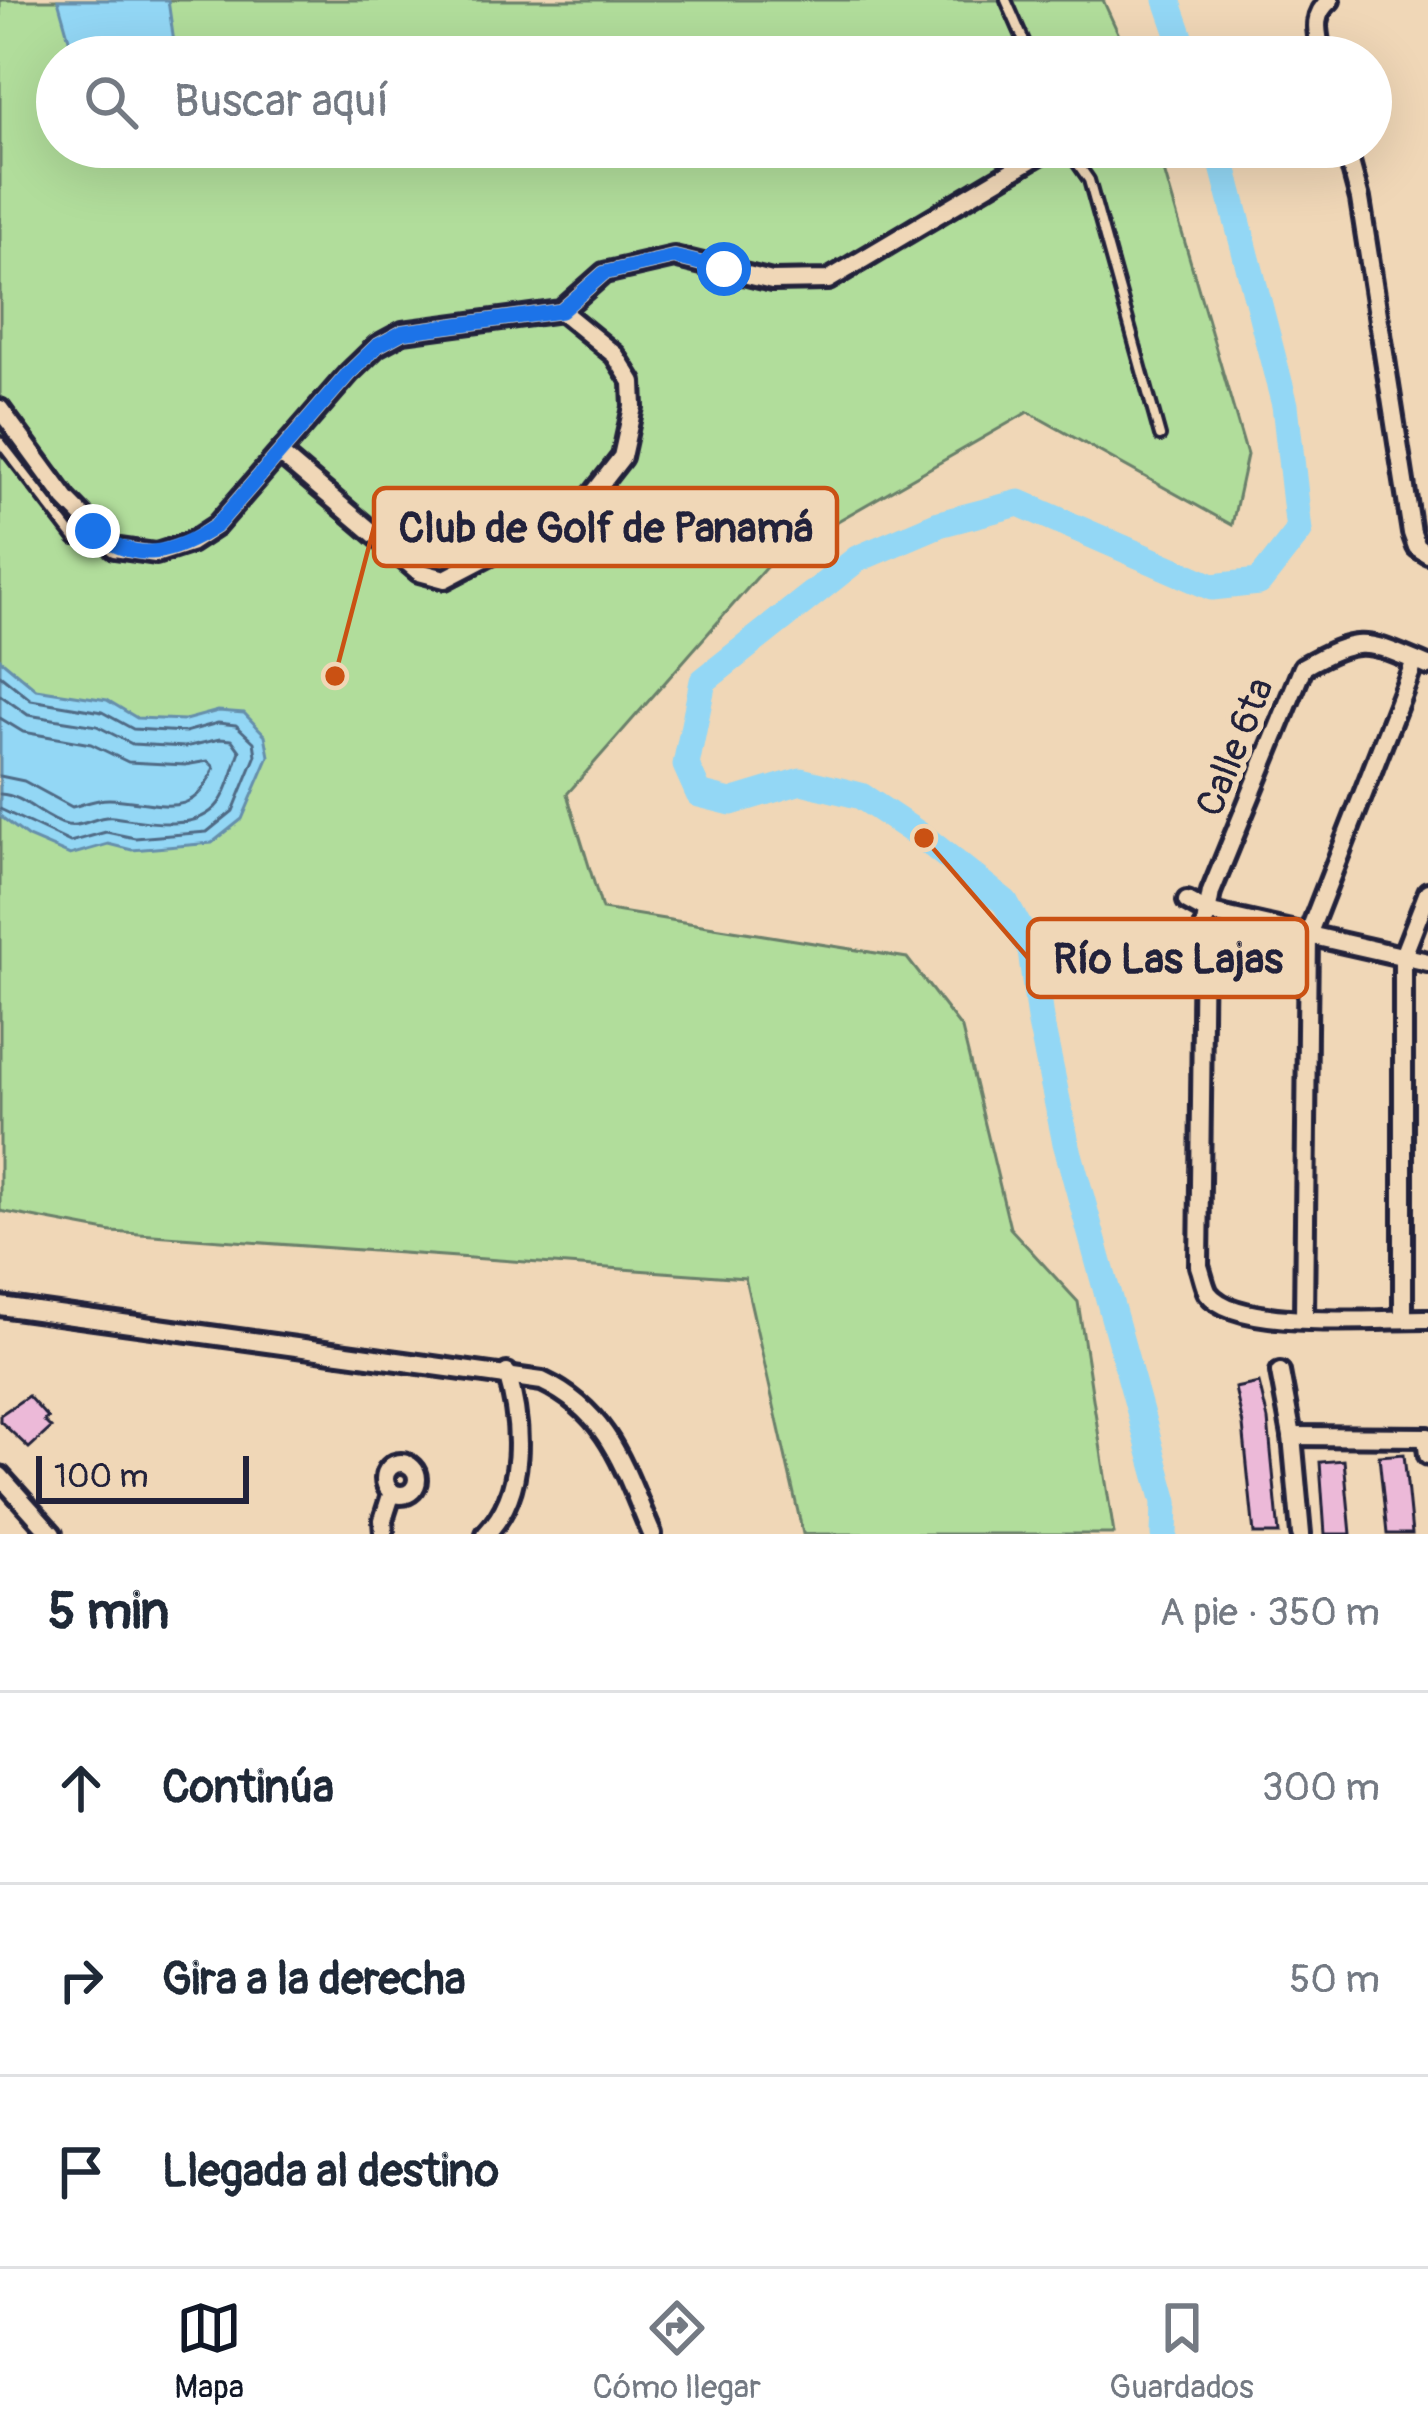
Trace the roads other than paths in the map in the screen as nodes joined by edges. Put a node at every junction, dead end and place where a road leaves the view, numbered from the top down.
1 (1006, 0) edge
2 (1330, 0) edge
3 (1022, 36) edge
4 (1318, 36) edge
5 (1017, 168) edge
6 (1081, 168) edge
7 (1352, 168) edge
8 (561, 311) junction
9 (0, 409) edge
10 (1160, 436) dead end
11 (0, 442) edge
12 (280, 454) junction
13 (75, 539) dead end
14 (1428, 554) edge
15 (1421, 664) edge
16 (1428, 892) edge
17 (1187, 902) dead end
18 (1207, 912) junction
19 (1308, 934) junction
20 (1403, 956) junction
21 (1428, 962) edge
22 (0, 1306) edge
23 (1304, 1318) junction
24 (1403, 1318) junction
25 (1428, 1318) edge
26 (1280, 1372) dead end
27 (507, 1373) junction
28 (1292, 1436) junction
29 (1427, 1437) edge
30 (1428, 1455) edge
31 (0, 1476) edge
32 (392, 1492) dead end
33 (52, 1534) edge
34 (384, 1534) edge
35 (486, 1534) edge
36 (652, 1534) edge
37 (1301, 1534) edge

1 - 3 lane
2 - 4 street
5 - 8 street
6 - 10 lane
7 - 14 street
8 - 12 street
8 - 12 street
9 - 12 street
11 - 13 lane
15 - 18 street, Calle 6ta
15 - 19 street
16 - 20 street
17 - 18 street
18 - 19 street
18 - 23 street, Calle 6ta
19 - 20 street
19 - 23 street
20 - 21 street
20 - 24 street
22 - 27 street
23 - 24 street, Calle 6ta
24 - 25 street, Calle 6ta
26 - 28 street
27 - 35 street
27 - 36 street
28 - 29 street
28 - 37 street
29 - 30 street
31 - 33 street
32 - 34 street

